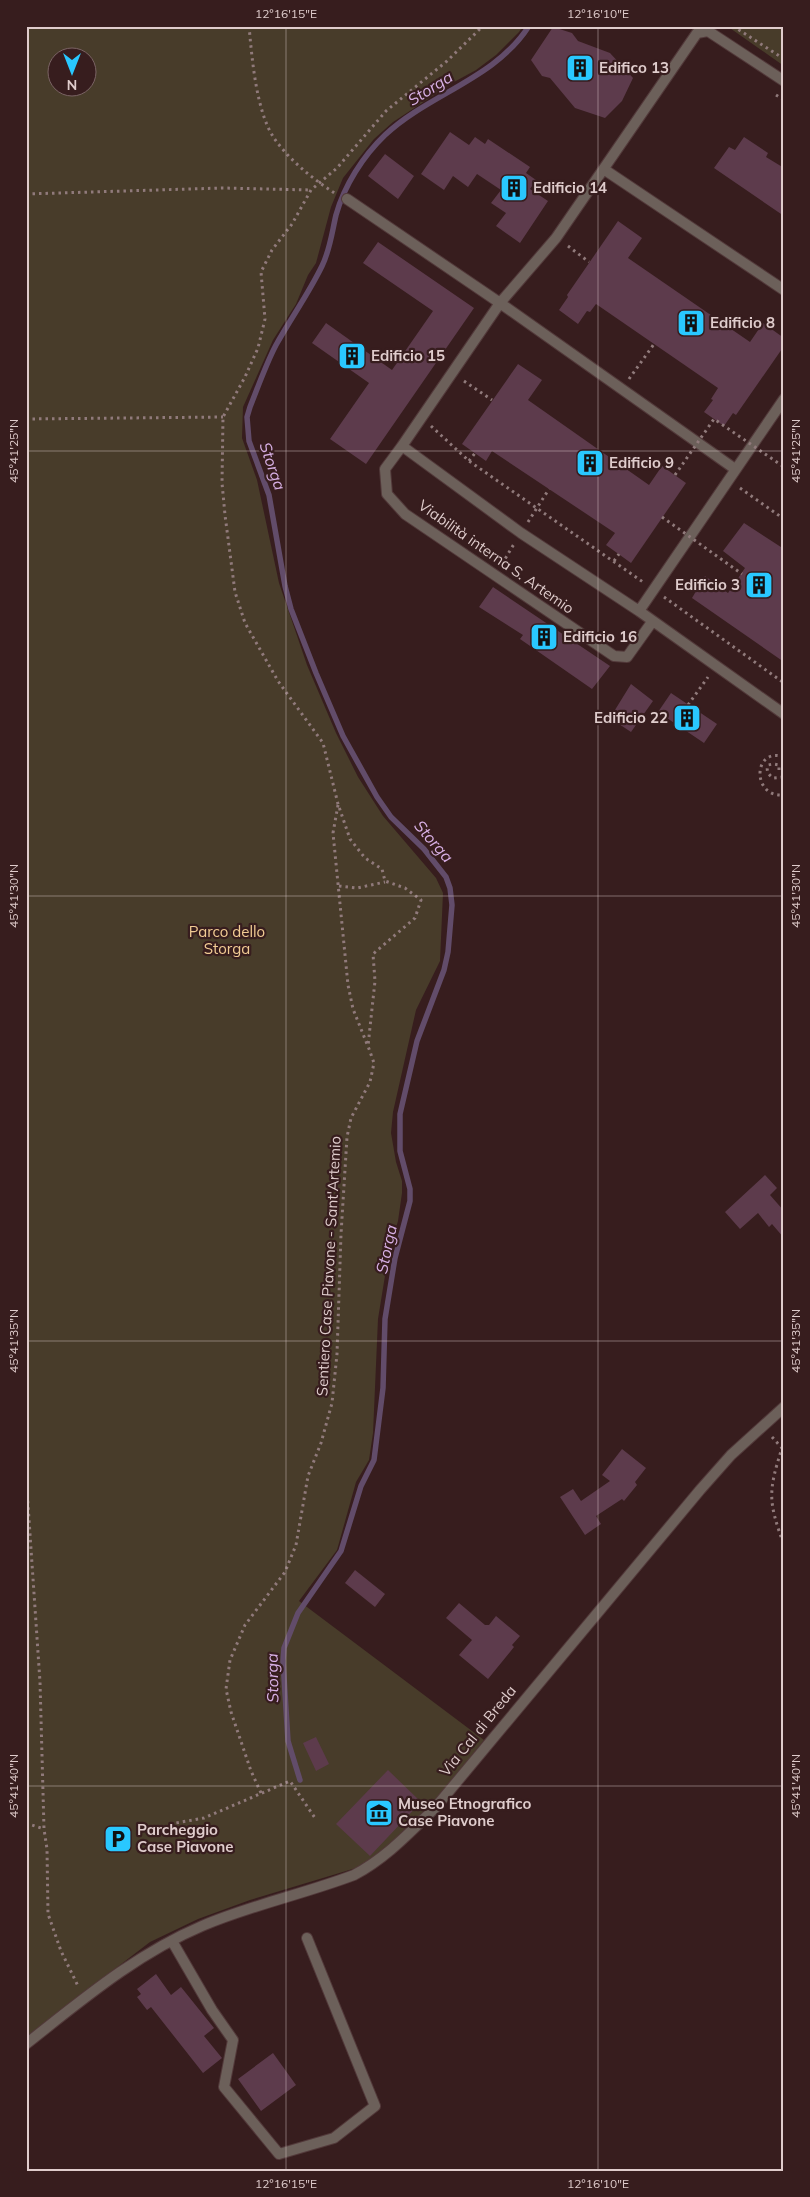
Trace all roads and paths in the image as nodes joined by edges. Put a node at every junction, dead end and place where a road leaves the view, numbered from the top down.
1 (249, 26) edge
2 (483, 26) edge
3 (734, 26) edge
4 (784, 59) edge
5 (784, 81) edge
6 (605, 170) junction
7 (319, 183) junction
8 (312, 190) junction
9 (26, 194) edge
10 (337, 194) dead end
11 (347, 199) dead end
12 (556, 238) junction
13 (589, 262) dead end
14 (784, 290) edge
15 (500, 303) junction
16 (654, 344) dead end
17 (453, 374) junction
18 (622, 390) junction
19 (784, 399) edge
20 (492, 400) dead end
21 (224, 417) junction
22 (423, 418) junction
23 (26, 419) edge
24 (402, 446) junction
25 (475, 453) dead end
26 (469, 461) junction
27 (784, 467) edge
28 (735, 469) junction
29 (675, 475) dead end
30 (728, 479) junction
31 (662, 517) dead end
32 (784, 519) edge
33 (619, 554) dead end
34 (614, 561) junction
35 (742, 574) dead end
36 (655, 590) junction
37 (639, 611) junction
38 (652, 622) junction
39 (716, 667) junction
40 (784, 683) edge
41 (688, 704) dead end
42 (784, 714) edge
43 (784, 757) edge
44 (779, 770) dead end
45 (784, 777) edge
46 (784, 795) edge
47 (338, 804) junction
48 (385, 881) junction
49 (339, 886) junction
50 (368, 1046) junction
51 (784, 1407) edge
52 (763, 1426) junction
53 (26, 1475) edge
54 (784, 1544) edge
55 (261, 1793) junction
56 (315, 1818) dead end
57 (26, 1823) edge
58 (170, 1824) dead end
59 (44, 1829) junction
60 (307, 1938) dead end
61 (172, 1941) junction
62 (84, 1998) junction
63 (26, 2044) edge

1 - 7 path
2 - 7 path, Sentiero Case Piavone - Sant'Artemio
3 - 4 path
5 - 6 street, Viabilità interna S. Artemio
6 - 12 street, Viabilità interna S. Artemio
6 - 14 street
7 - 8 path, Sentiero Case Piavone - Sant'Artemio
7 - 10 path
8 - 9 path
8 - 21 path, Sentiero Case Piavone - Sant'Artemio
11 - 15 street
12 - 13 path
12 - 15 street, Viabilità interna S. Artemio
15 - 17 street, Viabilità interna S. Artemio
15 - 18 street
16 - 18 path
17 - 20 path
17 - 22 street, Viabilità interna S. Artemio
18 - 28 street
19 - 28 street
21 - 23 path
21 - 47 path, Sentiero Case Piavone - Sant'Artemio
22 - 24 street, Viabilità interna S. Artemio
22 - 26 path
24 - 37 street
24 - 38 street, Viabilità interna S. Artemio
25 - 26 path
26 - 34 path
27 - 29 path, bridge
28 - 30 street
30 - 32 path
30 - 36 street
31 - 35 path, bridge
33 - 34 path
34 - 36 path
36 - 37 street
36 - 40 path
37 - 38 street
38 - 39 street
39 - 41 path
39 - 42 street
43 - 46 path
44 - 45 path
47 - 48 path, Sentiero Case Piavone - Sant'Artemio
47 - 49 path, Sentiero Case Piavone - Sant'Artemio
48 - 49 path
48 - 50 path, Sentiero Case Piavone - Sant'Artemio
49 - 50 path, Sentiero Case Piavone - Sant'Artemio
50 - 55 path, Sentiero Case Piavone - Sant'Artemio
51 - 52 street, Via Cal di Breda
52 - 54 path
52 - 61 street, Via Cal di Breda
53 - 59 path
55 - 56 path
55 - 58 path
57 - 59 path
59 - 62 path
60 - 61 street
61 - 62 street, Via Cal di Breda
62 - 63 street, Via Cal di Breda

